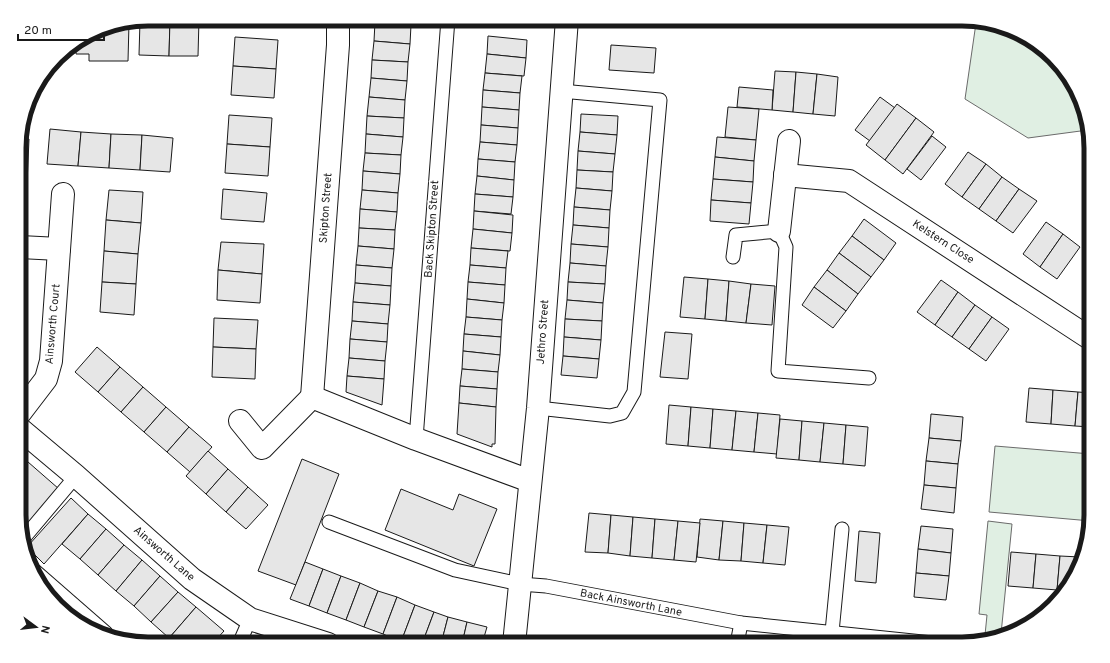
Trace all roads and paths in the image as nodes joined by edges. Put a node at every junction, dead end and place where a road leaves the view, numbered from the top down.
1 (338, 26) edge
2 (447, 26) edge
3 (566, 26) edge
4 (561, 91) junction
5 (789, 141) dead end
6 (785, 175) junction
7 (63, 194) dead end
8 (779, 231) junction
9 (26, 247) edge
10 (59, 250) junction
11 (733, 257) dead end
12 (1084, 335) edge
13 (868, 378) dead end
14 (312, 397) junction
15 (26, 405) edge
16 (538, 408) junction
17 (240, 421) dead end
18 (26, 434) edge
19 (416, 439) junction
20 (76, 476) junction
21 (530, 481) junction
22 (329, 522) dead end
23 (842, 529) dead end
24 (28, 534) edge
25 (44, 579) edge
26 (520, 584) junction
27 (250, 619) junction
28 (740, 623) junction
29 (99, 627) edge
30 (832, 632) junction
31 (242, 637) edge
32 (306, 637) edge
33 (515, 637) edge
34 (738, 637) edge
35 (878, 637) edge

1 - 14 street, Skipton Street
2 - 19 lane, Back Skipton Street
3 - 4 street, Jethro Street
4 - 16 street, Jethro Street
4 - 16 lane
5 - 6 street
6 - 8 street
6 - 12 street, Kelstern Close
7 - 10 street, Ainsworth Court
8 - 11 lane
8 - 13 lane
9 - 10 street
10 - 15 street, Ainsworth Court
14 - 17 street
14 - 19 street
16 - 21 street, Jethro Street
18 - 20 street, Ainsworth Lane
19 - 21 street
20 - 24 lane
20 - 27 street, Ainsworth Lane
21 - 26 street, Jethro Street
22 - 26 lane, Back Ainsworth Lane
23 - 30 lane
25 - 29 lane
26 - 28 lane, Back Ainsworth Lane
26 - 33 street, Jethro Street
27 - 31 lane
27 - 32 street, Ainsworth Lane
28 - 30 lane, Back Ainsworth Lane
28 - 34 lane
30 - 35 lane, Back Ainsworth Lane

